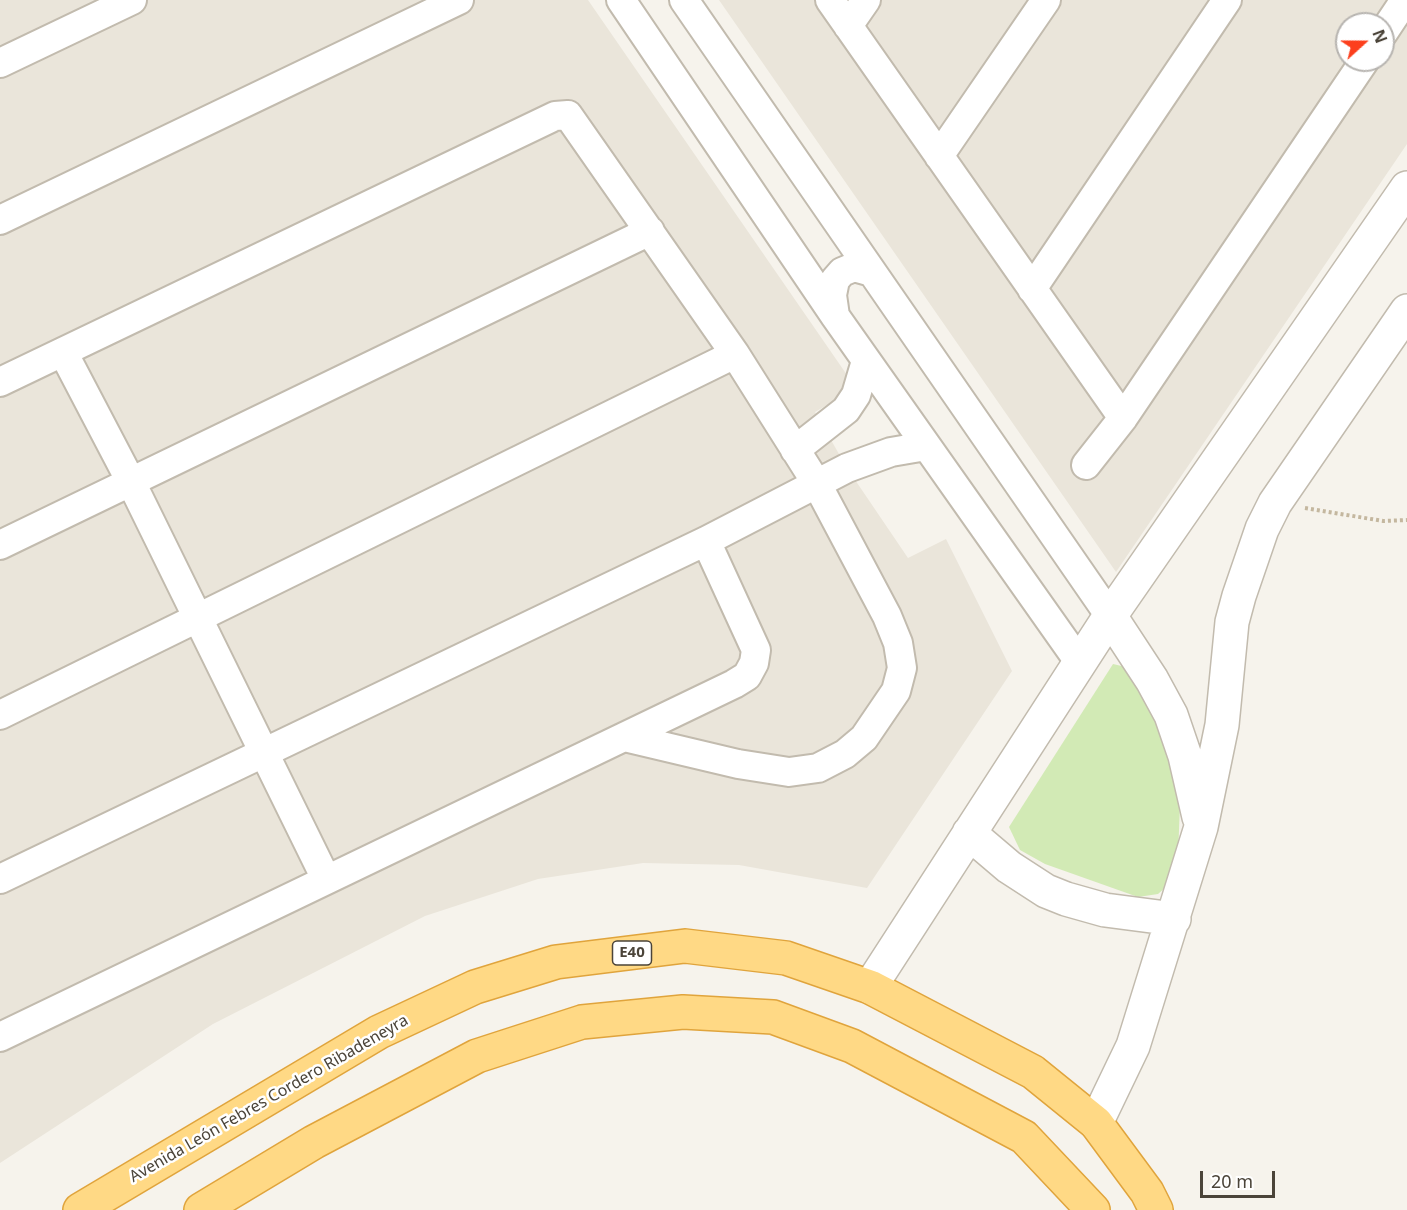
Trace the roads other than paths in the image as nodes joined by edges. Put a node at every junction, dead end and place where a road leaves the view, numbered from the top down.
1 (132, 0) edge
2 (459, 0) edge
3 (621, 0) edge
4 (684, 0) edge
5 (830, 0) edge
6 (866, 0) edge
7 (1046, 0) edge
8 (1227, 0) edge
9 (1405, 0) edge
10 (1395, 15) edge
11 (848, 26) junction
12 (0, 63) edge
13 (1357, 72) edge
14 (939, 156) junction
15 (1407, 188) edge
16 (0, 220) edge
17 (650, 231) junction
18 (872, 272) junction
19 (1032, 289) junction
20 (1407, 311) edge
21 (835, 316) junction
22 (63, 352) junction
23 (735, 354) junction
24 (867, 361) junction
25 (0, 382) edge
26 (1123, 418) junction
27 (926, 446) junction
28 (795, 450) junction
29 (1086, 465) dead end
30 (131, 482) junction
31 (817, 484) junction
32 (706, 541) junction
33 (0, 545) edge
34 (1110, 616) junction
35 (197, 619) junction
36 (1080, 663) junction
37 (0, 715) edge
38 (624, 737) junction
39 (264, 751) junction
40 (1201, 827) junction
41 (969, 833) junction
42 (0, 879) edge
43 (326, 879) junction
44 (1174, 919) junction
45 (870, 987) junction
46 (0, 1037) edge
47 (1096, 1123) junction
48 (80, 1210) edge
49 (201, 1210) edge
50 (1093, 1210) edge
51 (1156, 1210) edge

1 - 12 street
2 - 16 street
3 - 21 street
4 - 18 street
5 - 11 street
6 - 11 street
7 - 14 street
8 - 19 street
9 - 10 street
11 - 14 street
13 - 26 street
14 - 19 street
15 - 34 street
17 - 22 street
17 - 23 street
17 - 30 street
18 - 21 street
18 - 34 street
19 - 26 street
20 - 40 street
21 - 24 street
22 - 25 street
22 - 30 street
23 - 28 street
23 - 35 street
24 - 27 street
24 - 28 street
26 - 29 street
27 - 31 street
27 - 36 street
28 - 31 street
30 - 33 street
30 - 35 street
31 - 32 street
31 - 38 street
32 - 38 street
32 - 39 street
34 - 36 street
34 - 40 street
35 - 37 street
35 - 39 street
36 - 41 street
38 - 43 street
39 - 42 street
39 - 43 street
40 - 44 street
41 - 44 street
41 - 45 street
43 - 46 street
44 - 47 street
45 - 47 highway, Avenida León Febres Cordero Ribadeneyra / E40
45 - 48 highway, Avenida León Febres Cordero Ribadeneyra / E40
47 - 51 highway, Avenida León Febres Cordero Ribadeneyra / E40
49 - 50 highway

